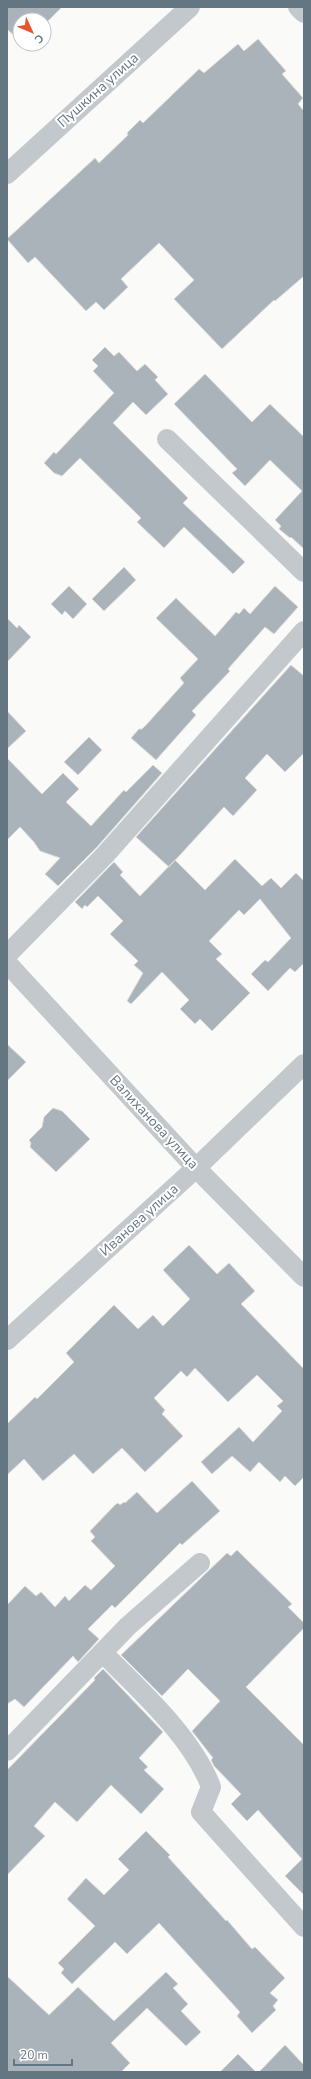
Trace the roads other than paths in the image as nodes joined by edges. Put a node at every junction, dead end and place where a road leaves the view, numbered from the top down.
1 (190, 7) edge
2 (298, 7) edge
3 (304, 13) edge
4 (7, 174) edge
5 (167, 439) dead end
6 (304, 572) edge
7 (304, 631) edge
8 (7, 955) edge
9 (7, 963) edge
10 (304, 1064) edge
11 (196, 1168) junction
12 (304, 1277) edge
13 (7, 1340) edge
14 (200, 1562) dead end
15 (103, 1653) junction
16 (7, 1751) edge
17 (304, 1927) edge

1 - 4 street, Пушкина улица
2 - 3 street
5 - 6 street
7 - 8 street
9 - 11 street, Валиханова улица
10 - 11 street, Иванова улица
11 - 12 street, Валиханова улица
11 - 13 street, Иванова улица
14 - 15 street
15 - 16 street
15 - 17 street

